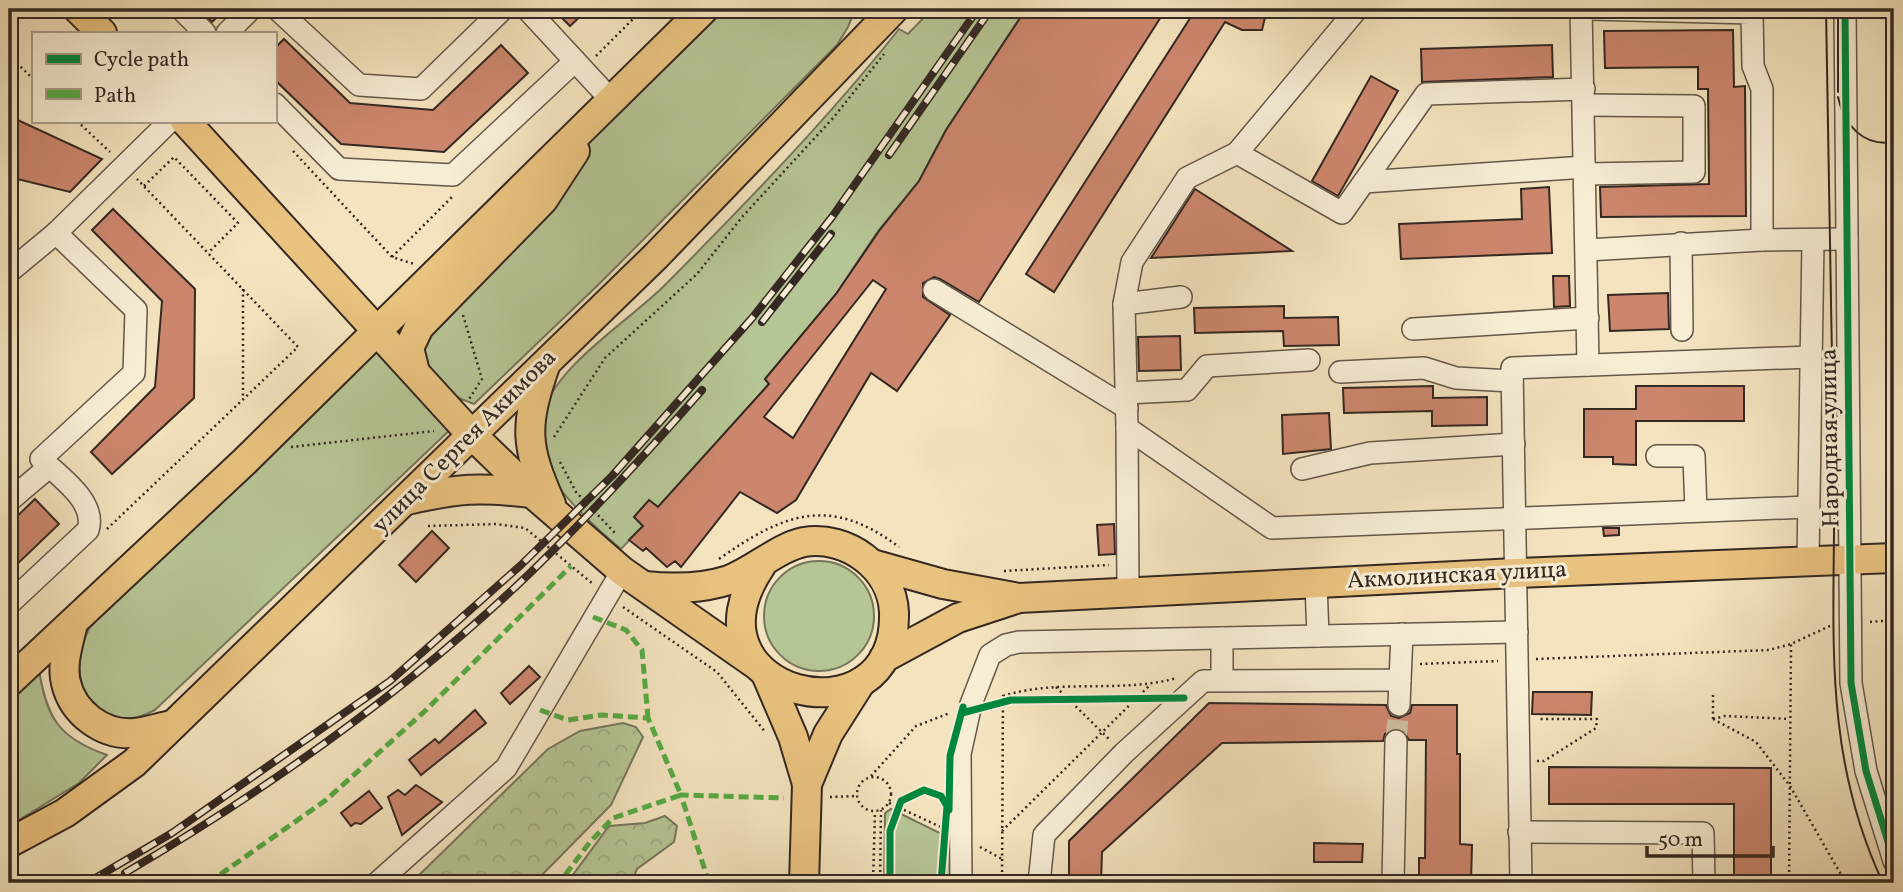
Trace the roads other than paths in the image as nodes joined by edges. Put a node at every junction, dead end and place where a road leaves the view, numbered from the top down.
1 (78, 9) edge
2 (181, 9) edge
3 (251, 9) edge
4 (277, 9) edge
5 (503, 9) edge
6 (527, 9) edge
7 (704, 9) edge
8 (868, 9) edge
9 (894, 9) edge
10 (1357, 9) edge
11 (1581, 9) edge
12 (1590, 9) edge
13 (1845, 9) edge
14 (101, 32) edge
15 (204, 32) edge
16 (229, 32) edge
17 (874, 47) junction
18 (575, 61) junction
19 (1584, 97) junction
20 (276, 105) edge
21 (602, 110) junction
22 (169, 122) edge
23 (186, 122) edge
24 (1237, 153) junction
25 (1586, 171) junction
26 (1364, 182) junction
27 (56, 233) junction
28 (1847, 239) junction
29 (1762, 240) junction
30 (1812, 240) junction
31 (1681, 243) junction
32 (1587, 250) junction
33 (9, 272) edge
34 (934, 290) dead end
35 (1181, 297) dead end
36 (1124, 304) junction
37 (1588, 318) junction
38 (1413, 329) dead end
39 (376, 330) junction
40 (1682, 330) dead end
41 (1810, 357) junction
42 (548, 359) junction
43 (1309, 360) dead end
44 (1588, 365) junction
45 (415, 372) junction
46 (1340, 372) dead end
47 (1512, 381) junction
48 (1126, 410) junction
49 (471, 433) junction
50 (1514, 444) junction
51 (1657, 456) dead end
52 (50, 467) junction
53 (1302, 468) dead end
54 (532, 494) junction
55 (407, 500) junction
56 (9, 501) edge
57 (1808, 507) junction
58 (1696, 511) junction
59 (555, 513) junction
60 (1515, 518) junction
61 (1894, 558) edge
62 (1851, 559) junction
63 (1808, 560) junction
64 (872, 564) junction
65 (761, 566) junction
66 (1516, 573) junction
67 (634, 578) junction
68 (1316, 584) junction
69 (1128, 593) junction
70 (1019, 598) junction
71 (9, 604) edge
72 (73, 623) junction
73 (1517, 632) junction
74 (1402, 634) junction
75 (1318, 636) junction
76 (1222, 638) junction
77 (884, 658) junction
78 (762, 670) junction
79 (1400, 673) junction
80 (1222, 680) junction
81 (860, 681) junction
82 (9, 682) edge
83 (1399, 705) tunnel mouth
84 (175, 724) junction
85 (1396, 741) tunnel mouth
86 (815, 791) junction
87 (1520, 832) junction
88 (9, 843) edge
89 (1894, 861) edge
90 (377, 883) edge
91 (804, 883) edge
92 (961, 883) edge
93 (1039, 883) edge
94 (1393, 883) edge
95 (1521, 883) edge
96 (1704, 883) edge

1 - 14 main road
2 - 15 street
3 - 16 street
4 - 5 street
6 - 18 street
7 - 21 main road
8 - 17 main road
9 - 17 main road, улица Сергея Акимова
10 - 24 street
11 - 19 street
12 - 29 street
13 - 28 street, Народная улица
17 - 42 main road, улица Сергея Акимова
18 - 20 street
18 - 21 street
19 - 25 street
19 - 25 street
19 - 26 street
21 - 39 main road
21 - 45 main road
22 - 27 street
23 - 39 main road
24 - 26 street
24 - 36 street
25 - 26 street
25 - 32 street
27 - 33 street
27 - 52 street
28 - 30 street
28 - 62 street, Народная улица
29 - 30 street
29 - 31 street
30 - 41 street
31 - 32 street
31 - 40 street
32 - 37 street
34 - 48 street
35 - 36 street
36 - 48 street
37 - 38 street
37 - 44 street
39 - 45 main road
39 - 72 main road
41 - 44 street
41 - 57 street
42 - 49 main road, улица Сергея Акимова
42 - 59 main road
43 - 48 street
44 - 47 street
45 - 49 main road
46 - 47 street
47 - 50 street
48 - 60 street
48 - 69 street
49 - 54 main road
49 - 55 main road, улица Сергея Акимова
50 - 53 street
50 - 60 street
51 - 58 street
52 - 56 street
52 - 71 street
54 - 55 main road
54 - 59 main road
55 - 84 main road, улица Сергея Акимова
57 - 58 street
57 - 63 street
58 - 60 street
59 - 67 main road
60 - 66 street
61 - 62 main road, Акмолинская улица
62 - 63 main road, Акмолинская улица
62 - 89 street, Народная улица
63 - 66 main road, Акмолинская улица
64 - 65 main road
64 - 70 main road
64 - 77 main road
65 - 67 main road
65 - 78 main road
66 - 68 main road, Акмолинская улица
66 - 73 street
67 - 78 main road
67 - 90 street
68 - 69 main road, Акмолинская улица
68 - 75 street
69 - 70 main road, Акмолинская улица
70 - 77 main road
72 - 82 main road
72 - 84 main road
73 - 74 street
73 - 87 street
74 - 75 street
74 - 79 street
75 - 76 street
76 - 80 street
76 - 92 street
77 - 81 main road
78 - 81 main road
78 - 86 main road
79 - 80 street
79 - 83 street
80 - 93 street
81 - 86 main road
84 - 88 main road, улица Сергея Акимова
85 - 94 street
86 - 91 main road
87 - 95 street
87 - 96 street

